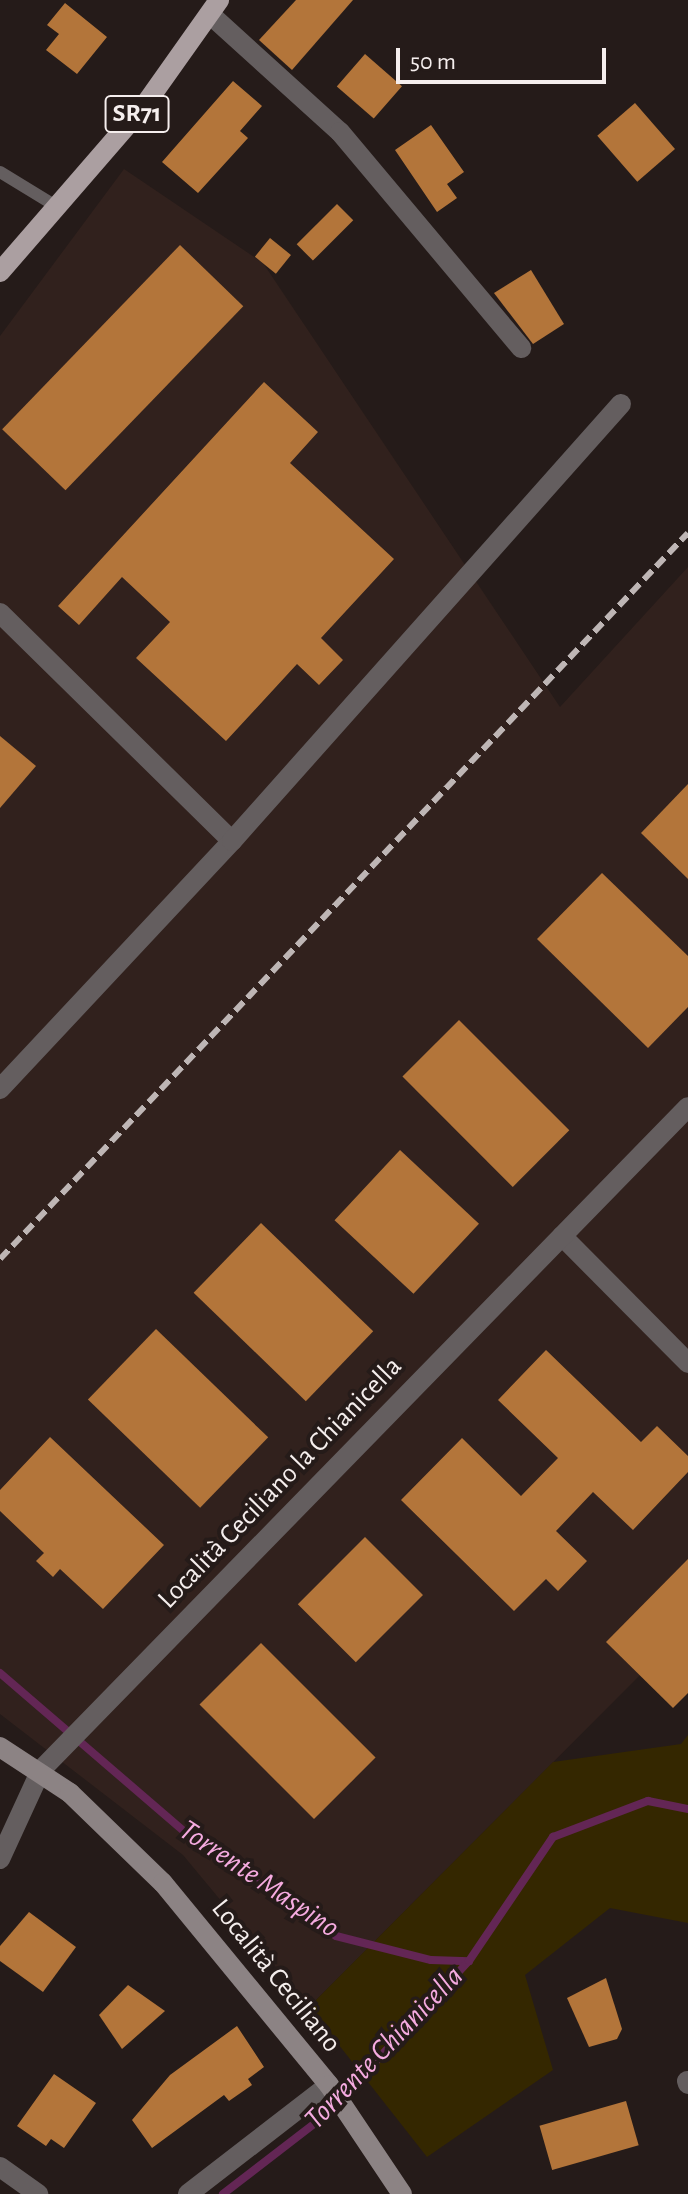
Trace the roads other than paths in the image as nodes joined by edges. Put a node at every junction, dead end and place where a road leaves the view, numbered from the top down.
1 (216, 8) edge
2 (0, 172) edge
3 (56, 206) junction
4 (0, 272) edge
5 (521, 348) dead end
6 (621, 404) dead end
7 (0, 613) edge
8 (232, 841) junction
9 (0, 1089) edge
10 (684, 1120) edge
11 (562, 1236) junction
12 (688, 1363) edge
13 (0, 1747) edge
14 (41, 1770) junction
15 (0, 1859) edge
16 (329, 2085) junction
17 (0, 2167) edge
18 (38, 2194) edge
19 (188, 2194) edge
20 (402, 2194) edge

1 - 3 main road, SR71
1 - 5 street
2 - 3 lane
3 - 4 main road, SR71
6 - 8 street
7 - 8 street
8 - 9 street
10 - 11 street, Località Ceciliano la Chianicella
11 - 12 street
11 - 14 street, Località Ceciliano la Chianicella
13 - 14 street, Località Ceciliano
14 - 15 street
14 - 16 street, Località Ceciliano
16 - 19 street, Località Ceciliano
16 - 20 street, Località Ceciliano
17 - 18 street

